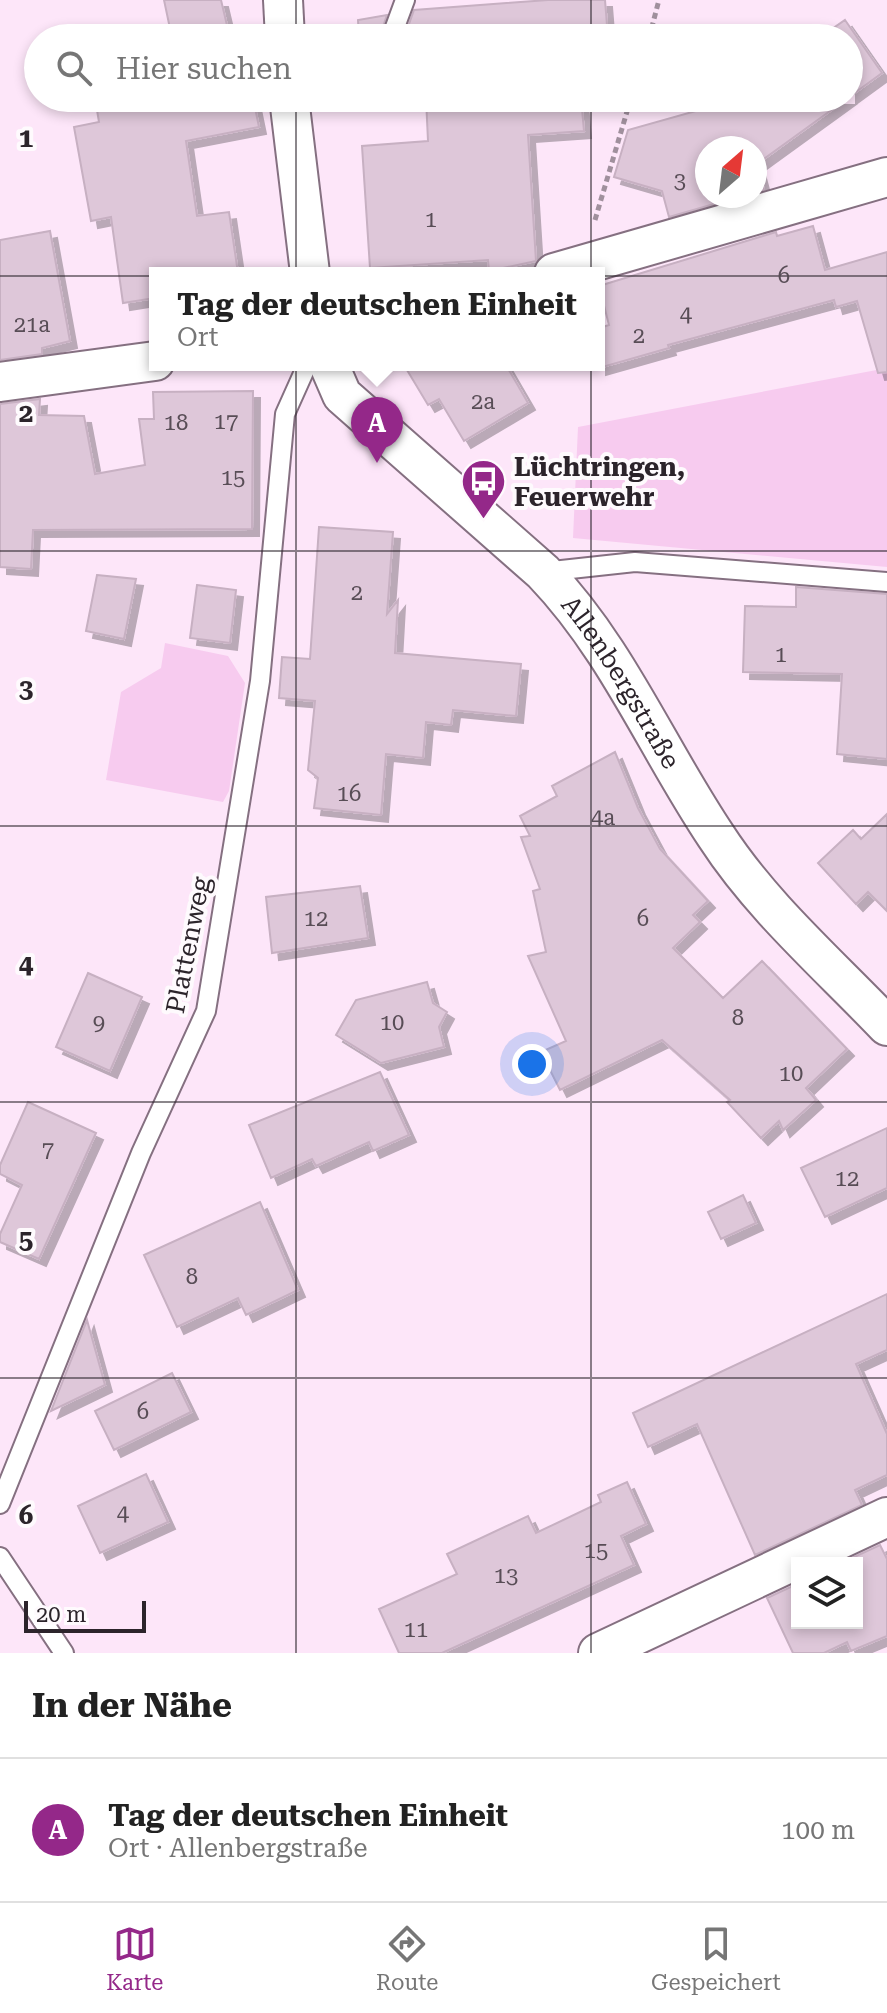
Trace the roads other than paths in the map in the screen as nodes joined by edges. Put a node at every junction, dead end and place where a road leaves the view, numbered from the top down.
1 (283, 0) edge
2 (405, 0) edge
3 (284, 24) edge
4 (396, 24) edge
5 (291, 112) edge
6 (887, 177) edge
7 (309, 267) edge
8 (575, 267) edge
9 (149, 362) edge
10 (304, 371) edge
11 (332, 371) edge
12 (0, 382) edge
13 (543, 572) junction
14 (887, 582) edge
15 (887, 1026) edge
16 (0, 1504) edge
17 (887, 1517) edge
18 (0, 1557) edge
19 (64, 1653) edge
20 (598, 1653) edge

1 - 3 street
2 - 4 lane
5 - 7 street
6 - 8 street
9 - 12 street
10 - 16 lane, Plattenweg
11 - 13 street, Allenbergstraße
13 - 14 lane
13 - 15 street, Allenbergstraße
17 - 20 street
18 - 19 lane

